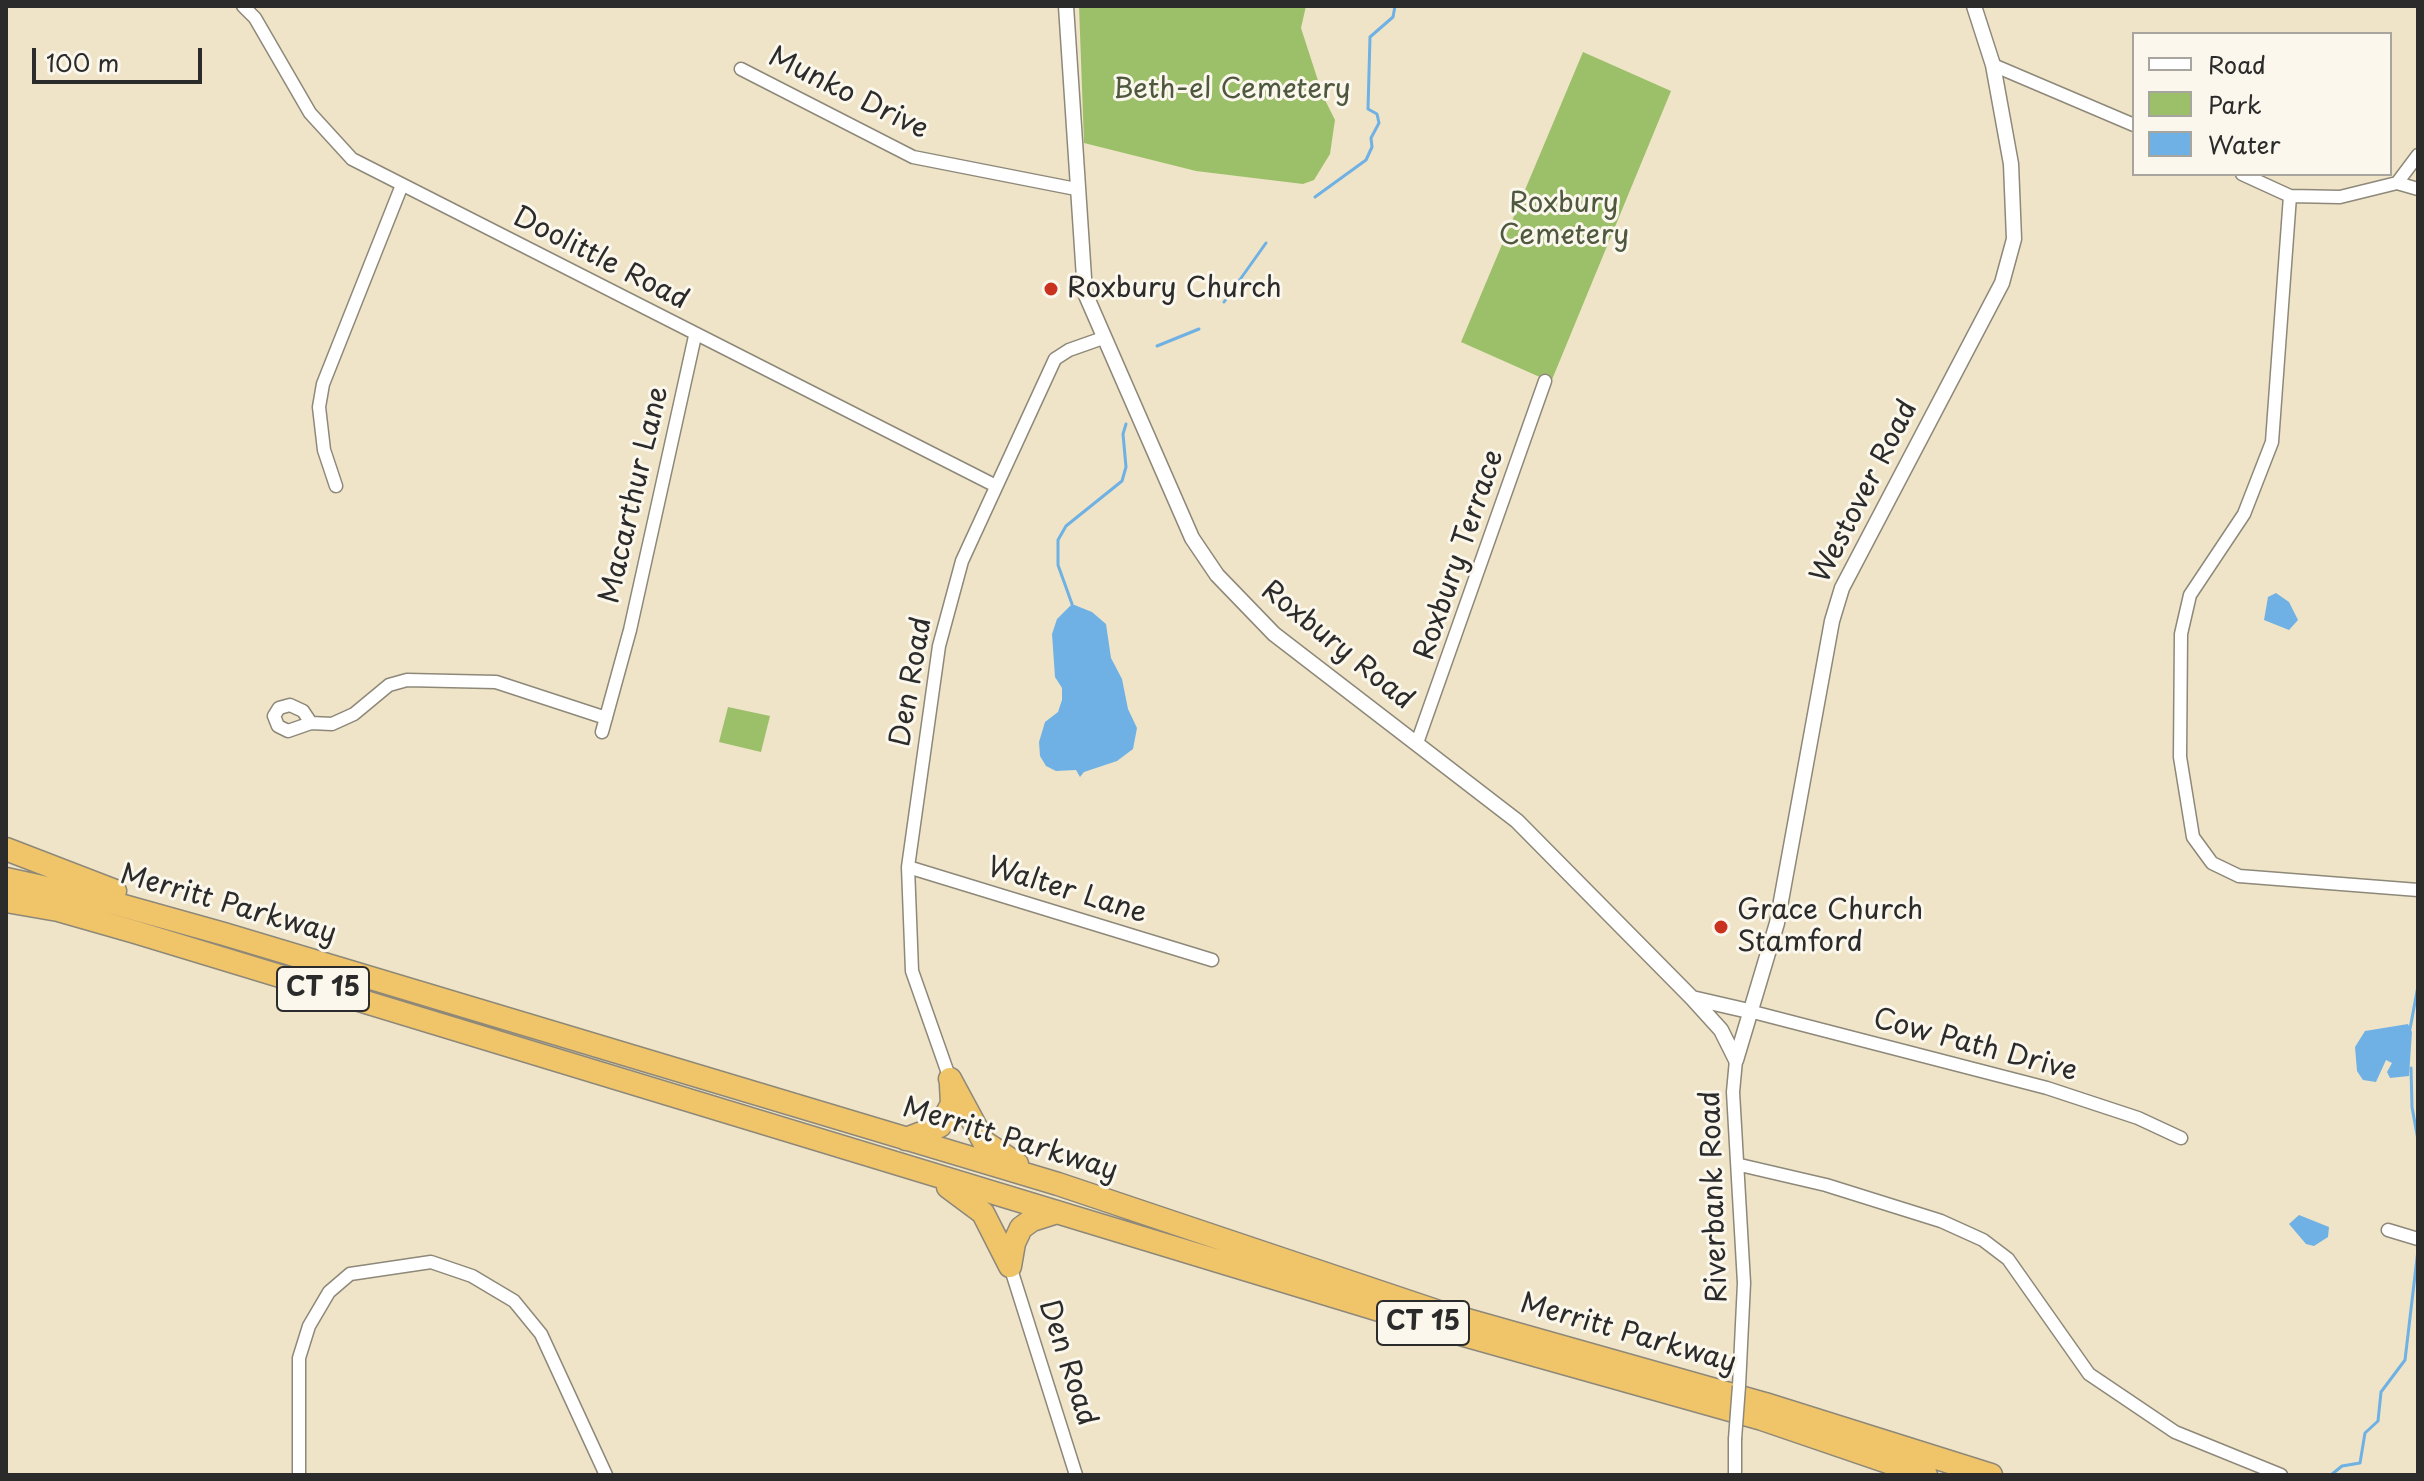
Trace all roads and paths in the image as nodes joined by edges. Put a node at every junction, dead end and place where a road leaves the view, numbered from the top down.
1 (243, 6) edge
2 (1066, 6) edge
3 (1974, 6) edge
4 (1993, 65) junction
5 (741, 69) dead end
6 (2132, 124) edge
7 (2418, 155) edge
8 (2246, 176) edge
9 (2397, 183) junction
10 (402, 185) junction
11 (1076, 189) junction
12 (2418, 189) edge
13 (2290, 196) junction
14 (695, 336) junction
15 (1103, 338) junction
16 (1545, 381) dead end
17 (994, 485) junction
18 (336, 486) dead end
19 (606, 718) junction
20 (311, 723) dead end
21 (602, 732) dead end
22 (1417, 743) junction
23 (6, 849) edge
24 (908, 867) junction
25 (6, 879) edge
26 (2418, 890) edge
27 (6, 901) edge
28 (224, 934) junction
29 (1212, 960) dead end
30 (1692, 998) junction
31 (1753, 1012) junction
32 (1736, 1060) junction
33 (950, 1079) junction
34 (2181, 1138) dead end
35 (906, 1139) junction
36 (1740, 1165) junction
37 (919, 1170) junction
38 (1058, 1184) junction
39 (1057, 1212) junction
40 (2388, 1230) dead end
41 (2418, 1239) edge
42 (1010, 1266) junction
43 (299, 1475) edge
44 (606, 1475) edge
45 (1076, 1475) edge
46 (1735, 1475) edge
47 (1926, 1475) edge
48 (1991, 1475) edge
49 (2281, 1475) edge

1 - 10 street, Doolittle Road
2 - 11 street, Roxbury Road
3 - 4 street, Westover Road
4 - 6 street
4 - 31 street, Westover Road
5 - 11 street, Munko Drive
7 - 9 street
8 - 13 street
9 - 12 street
9 - 13 street
10 - 14 street, Doolittle Road
10 - 18 street
11 - 15 street, Roxbury Road
13 - 26 street
14 - 17 street, Doolittle Road
14 - 19 street, Macarthur Lane
15 - 17 street, Den Road
15 - 22 street, Roxbury Road
16 - 22 street, Roxbury Terrace
17 - 24 street, Den Road
19 - 20 street
19 - 21 street, Macarthur Lane
22 - 30 street, Roxbury Road
23 - 28 highway
24 - 29 street, Walter Lane
24 - 33 street, Den Road
25 - 28 highway, Merritt Parkway / CT 15
27 - 37 highway, Merritt Parkway / CT 15
28 - 35 highway, Merritt Parkway / CT 15
30 - 31 street
30 - 32 street, Roxbury Road
31 - 32 street, Westover Road
31 - 34 street, Cow Path Drive
32 - 36 street, Riverbank Road
33 - 35 highway
33 - 38 highway
35 - 38 highway, Merritt Parkway / CT 15
36 - 46 street, Riverbank Road, bridge
36 - 49 street
37 - 39 highway, Merritt Parkway / CT 15
37 - 42 highway
38 - 48 highway, Merritt Parkway / CT 15
39 - 42 highway
39 - 47 highway, Merritt Parkway / CT 15
40 - 41 street
42 - 45 street, Den Road
43 - 44 street

